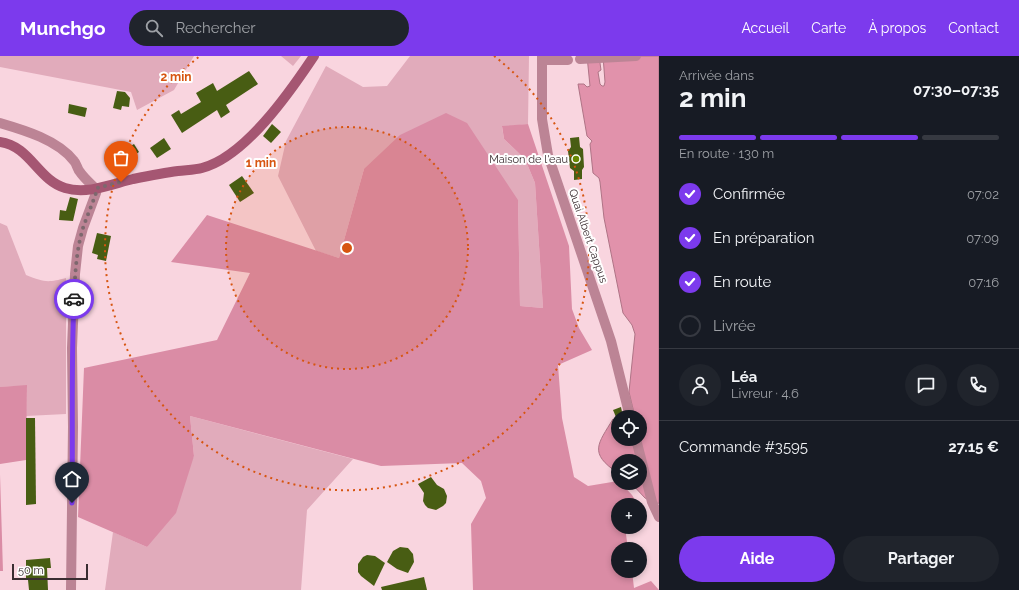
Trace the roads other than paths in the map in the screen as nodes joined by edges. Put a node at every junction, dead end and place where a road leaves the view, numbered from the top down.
1 (314, 56) edge
2 (636, 56) edge
3 (542, 57) edge
4 (580, 59) dead end
5 (568, 60) dead end
6 (0, 123) edge
7 (0, 142) edge
8 (79, 172) junction
9 (96, 188) junction
10 (78, 191) junction
11 (628, 410) edge
12 (638, 446) edge
13 (659, 517) edge
14 (71, 590) edge

1 - 9 street
2 - 4 street
3 - 5 street
3 - 11 street, Quai Albert Cappus
6 - 8 street
7 - 10 street
8 - 9 street
8 - 10 street
9 - 10 street
9 - 14 street
12 - 13 street

